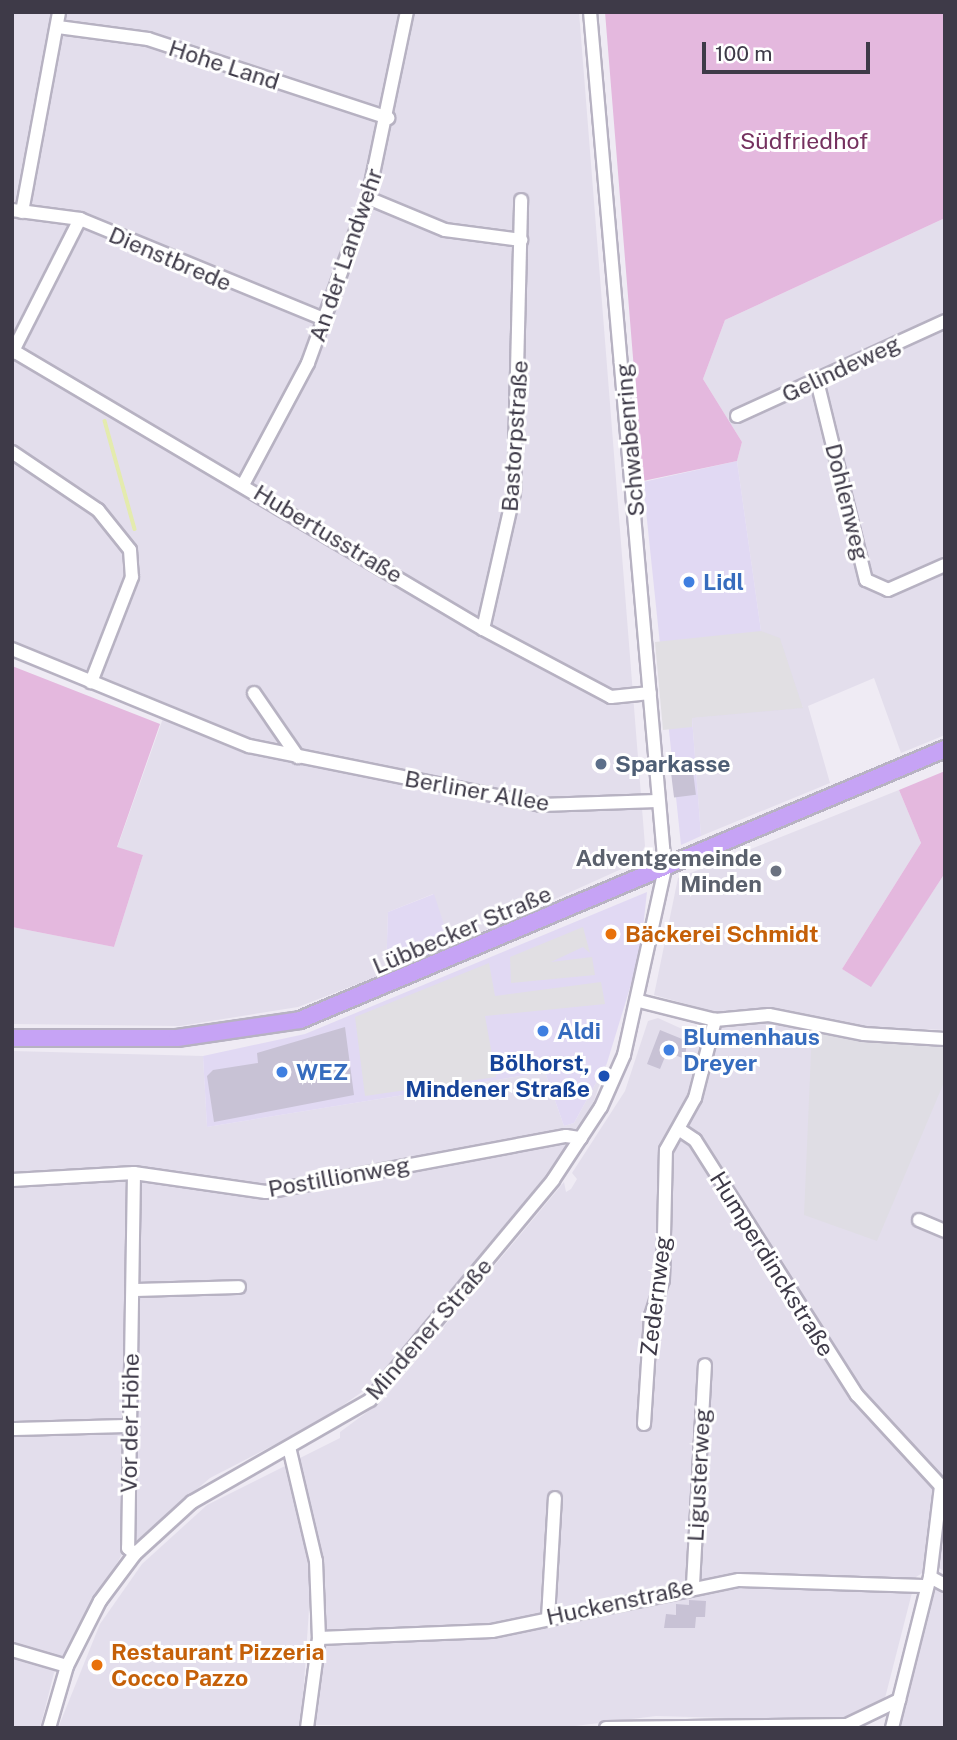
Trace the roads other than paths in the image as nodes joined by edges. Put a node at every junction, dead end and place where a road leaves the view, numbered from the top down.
1 (60, 12) edge
2 (407, 12) edge
3 (590, 12) edge
4 (58, 27) junction
5 (388, 118) junction
6 (368, 198) junction
7 (521, 200) dead end
8 (17, 211) edge
9 (80, 219) junction
10 (521, 240) junction
11 (326, 320) junction
12 (945, 321) edge
13 (12, 351) edge
14 (817, 380) junction
15 (737, 416) dead end
16 (12, 452) edge
17 (244, 483) junction
18 (945, 565) edge
19 (483, 629) junction
20 (12, 649) edge
21 (91, 682) junction
22 (254, 693) dead end
23 (650, 693) junction
24 (945, 749) edge
25 (298, 757) junction
26 (657, 801) junction
27 (665, 869) junction
28 (639, 1001) junction
29 (715, 1020) junction
30 (12, 1038) edge
31 (945, 1039) edge
32 (680, 1130) junction
33 (582, 1138) junction
34 (134, 1173) junction
35 (12, 1180) edge
36 (919, 1220) dead end
37 (945, 1231) edge
38 (239, 1287) dead end
39 (133, 1290) junction
40 (705, 1365) dead end
41 (644, 1424) dead end
42 (129, 1426) junction
43 (12, 1429) edge
44 (289, 1447) junction
45 (944, 1485) edge
46 (555, 1498) dead end
47 (135, 1554) junction
48 (927, 1581) junction
49 (693, 1585) junction
50 (945, 1585) edge
51 (548, 1618) junction
52 (319, 1639) junction
53 (12, 1650) edge
54 (67, 1666) junction
55 (899, 1700) junction
56 (49, 1728) edge
57 (307, 1728) edge
58 (606, 1728) edge
59 (892, 1728) edge

1 - 4 street
2 - 5 street, An der Landwehr
3 - 23 street, Schwabenring
4 - 5 street, Hohe Land
4 - 8 street
5 - 6 street, An der Landwehr
6 - 10 street
6 - 11 street, An der Landwehr
7 - 10 street, Bastorpstraße
8 - 9 street, Dienstbrede
9 - 11 street, Dienstbrede
9 - 13 street
10 - 19 street, Bastorpstraße
11 - 17 street, An der Landwehr
12 - 14 street, Gelindeweg
13 - 17 street, Hubertusstraße
14 - 15 street, Gelindeweg
14 - 18 street, Dohlenweg
16 - 21 street
17 - 19 street, Hubertusstraße
19 - 23 street, Hubertusstraße
20 - 21 street, Berliner Allee
21 - 25 street, Berliner Allee
22 - 25 street
23 - 26 street, Schwabenring
24 - 27 main road, Lübbecker Straße
25 - 26 street, Berliner Allee
26 - 27 street, Schwabenring
27 - 28 street, Mindener Straße
27 - 30 main road, Lübbecker Straße
28 - 29 street
28 - 33 street, Mindener Straße
29 - 31 street
29 - 32 street
32 - 41 street, Zedernweg
32 - 45 street, Humperdinckstraße
33 - 34 street, Postillionweg
33 - 44 street, Mindener Straße
34 - 35 street, Postillionweg
34 - 39 street, Vor der Höhe
36 - 37 street
38 - 39 street
39 - 42 street, Vor der Höhe
40 - 49 street, Ligusterweg
42 - 43 street
42 - 47 street, Vor der Höhe
44 - 47 street, Mindener Straße
44 - 52 street
45 - 48 street
46 - 51 street
47 - 54 street, Mindener Straße
48 - 49 street, Huckenstraße
48 - 50 street
48 - 55 street
49 - 51 street, Huckenstraße
51 - 52 street, Huckenstraße
52 - 57 street
53 - 54 street
54 - 56 street, Mindener Straße
55 - 58 street
55 - 59 street

